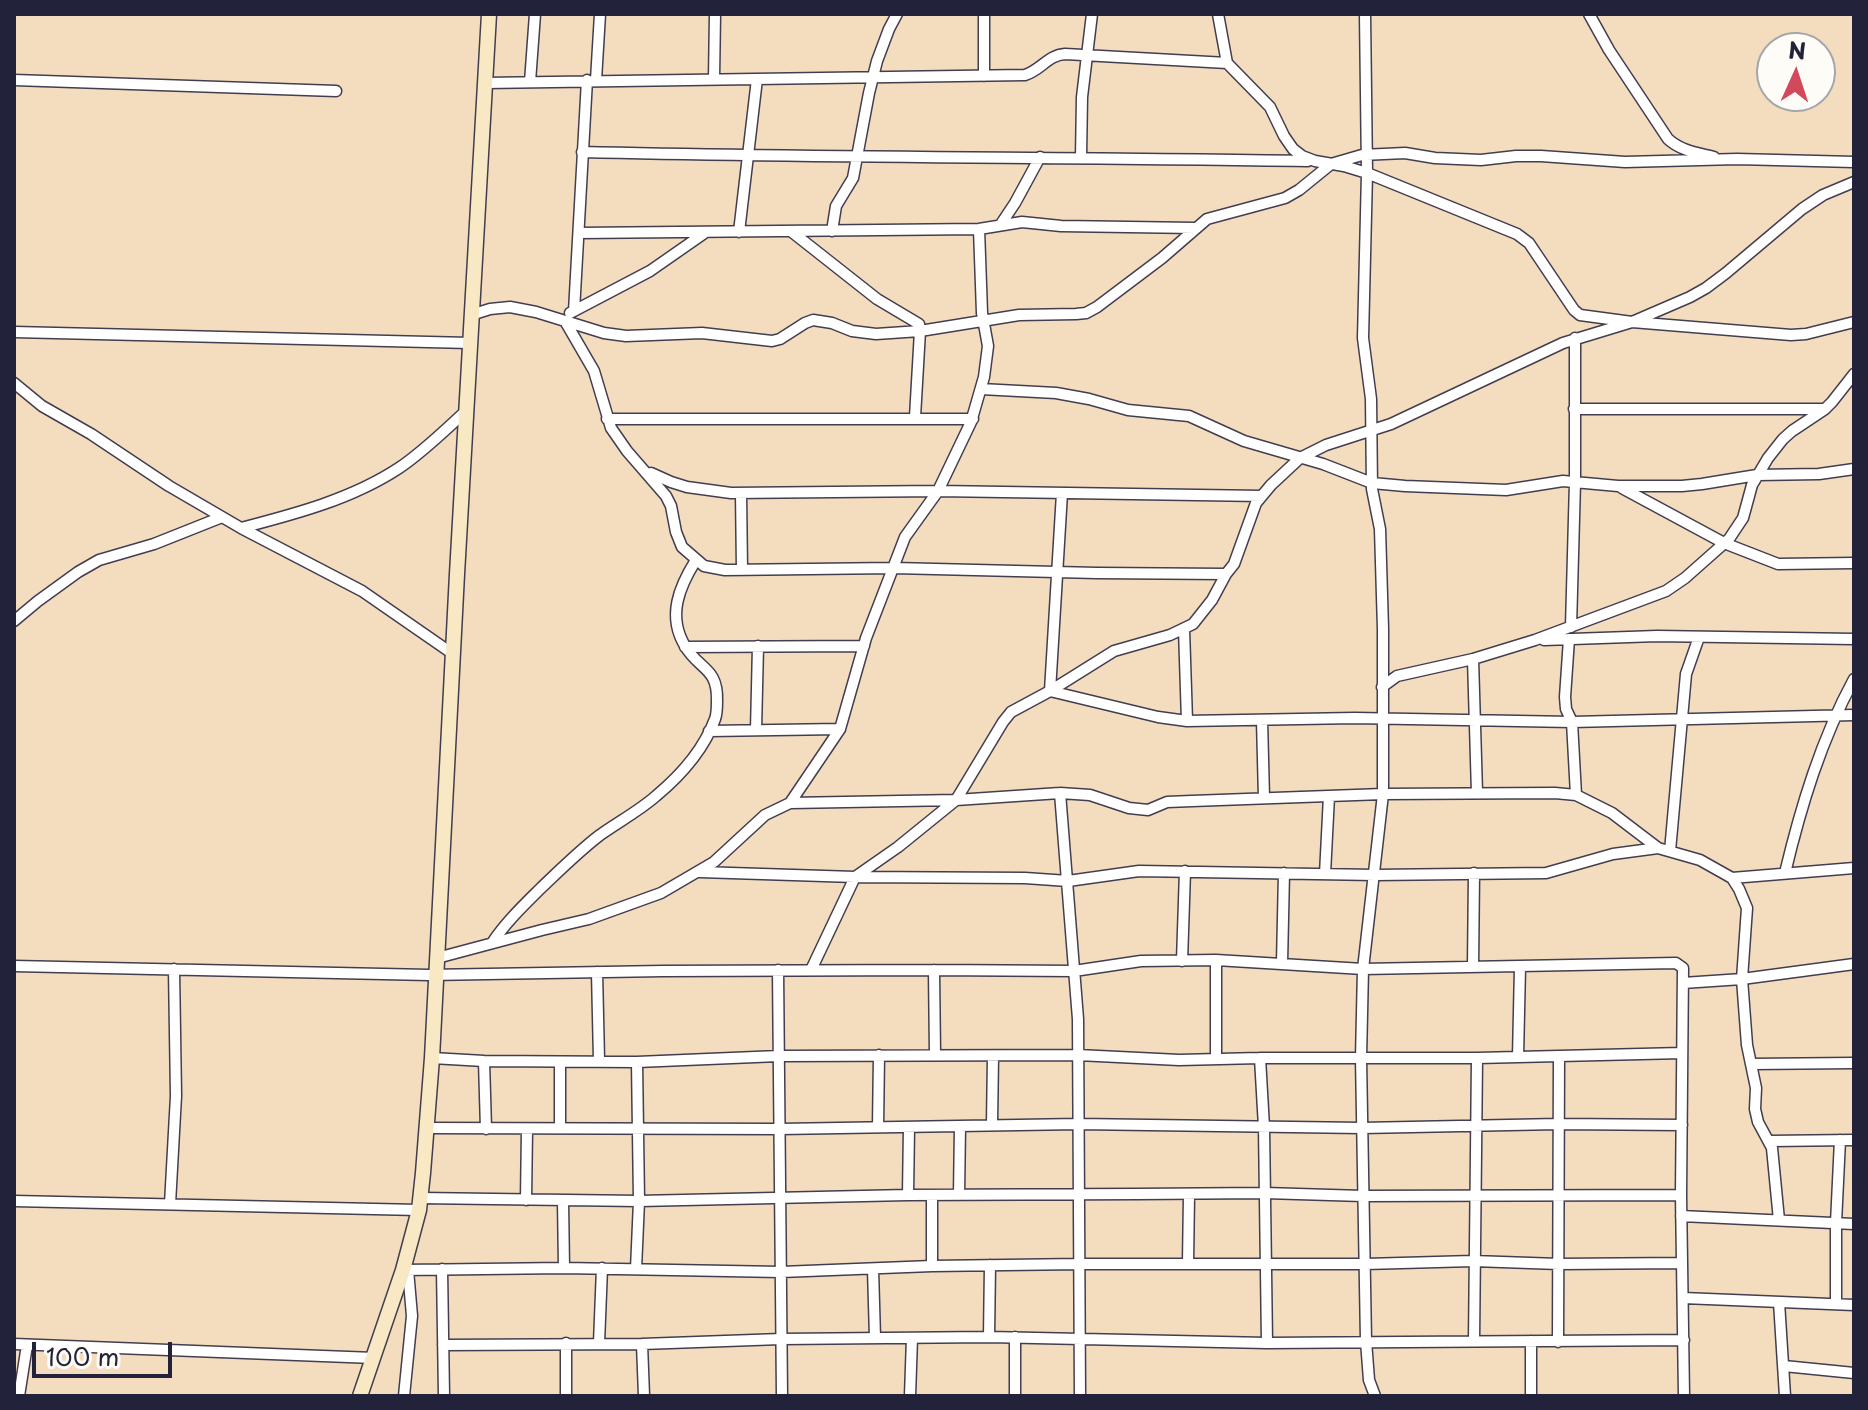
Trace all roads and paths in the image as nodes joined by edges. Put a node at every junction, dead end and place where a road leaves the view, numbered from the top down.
1 (489, 14) edge
2 (535, 14) edge
3 (600, 14) edge
4 (715, 14) edge
5 (897, 14) edge
6 (984, 14) edge
7 (1092, 14) edge
8 (1218, 14) edge
9 (1365, 14) edge
10 (1589, 14) edge
11 (1087, 56) junction
12 (1227, 63) junction
13 (984, 76) junction
14 (873, 78) junction
15 (714, 79) junction
16 (757, 79) junction
17 (14, 80) edge
18 (591, 80) junction
19 (530, 82) junction
20 (485, 83) junction
21 (336, 91) dead end
22 (582, 152) junction
23 (1367, 154) junction
24 (748, 156) junction
25 (857, 156) junction
26 (1040, 157) junction
27 (1081, 157) junction
28 (1724, 160) junction
29 (1315, 161) junction
30 (1854, 162) edge
31 (1331, 164) junction
32 (1367, 173) junction
33 (1854, 182) edge
34 (1001, 224) junction
35 (1195, 228) junction
36 (979, 229) junction
37 (832, 231) junction
38 (706, 232) junction
39 (739, 232) junction
40 (792, 232) junction
41 (579, 233) junction
42 (574, 311) junction
43 (471, 315) junction
44 (561, 320) junction
45 (983, 320) junction
46 (1632, 322) junction
47 (1854, 322) edge
48 (920, 331) junction
49 (14, 332) edge
50 (1575, 338) junction
51 (470, 343) junction
52 (1854, 374) edge
53 (14, 383) edge
54 (981, 389) junction
55 (1574, 409) junction
56 (1825, 409) junction
57 (466, 411) junction
58 (915, 417) junction
59 (607, 419) junction
60 (973, 419) junction
61 (1372, 430) junction
62 (1300, 458) junction
63 (643, 469) junction
64 (1854, 469) edge
65 (1757, 475) junction
66 (1575, 482) junction
67 (1372, 483) junction
68 (1618, 486) junction
69 (938, 491) junction
70 (741, 493) junction
71 (1062, 493) junction
72 (1262, 496) junction
73 (222, 517) junction
74 (241, 528) junction
75 (1724, 543) junction
76 (696, 560) junction
77 (1854, 563) edge
78 (894, 568) junction
79 (742, 570) junction
80 (1057, 572) junction
81 (1226, 574) junction
82 (14, 621) edge
83 (1571, 627) junction
84 (1184, 629) junction
85 (1699, 637) junction
86 (1569, 639) junction
87 (1854, 639) edge
88 (1535, 640) junction
89 (758, 646) junction
90 (864, 646) junction
91 (685, 647) junction
92 (453, 654) junction
93 (1473, 659) junction
94 (1854, 679) edge
95 (1382, 687) junction
96 (1050, 691) junction
97 (1835, 715) junction
98 (1854, 715) edge
99 (1382, 719) junction
100 (1681, 719) junction
101 (1262, 720) junction
102 (1476, 720) junction
103 (1187, 721) junction
104 (1572, 722) junction
105 (840, 729) junction
106 (756, 730) junction
107 (709, 731) junction
108 (1060, 793) junction
109 (1477, 793) junction
110 (1383, 794) junction
111 (1576, 795) junction
112 (1329, 796) junction
113 (1264, 798) junction
114 (956, 800) junction
115 (790, 803) junction
116 (1658, 848) junction
117 (1670, 851) junction
118 (1854, 868) edge
119 (1185, 871) junction
120 (700, 872) junction
121 (1284, 873) junction
122 (1474, 873) junction
123 (1785, 873) junction
124 (1325, 874) junction
125 (1375, 875) junction
126 (855, 877) junction
127 (1732, 878) junction
128 (1068, 881) junction
129 (492, 943) junction
130 (437, 958) junction
131 (1216, 960) junction
132 (1182, 961) junction
133 (1282, 963) junction
134 (1854, 964) edge
135 (14, 966) edge
136 (1473, 967) junction
137 (1520, 967) junction
138 (174, 969) junction
139 (1363, 969) junction
140 (778, 970) junction
141 (811, 970) junction
142 (934, 970) junction
143 (1074, 971) junction
144 (597, 972) junction
145 (436, 974) junction
146 (1742, 979) junction
147 (1683, 983) junction
148 (1682, 1053) junction
149 (879, 1055) junction
150 (935, 1055) junction
151 (1078, 1055) junction
152 (779, 1056) junction
153 (993, 1056) junction
154 (1559, 1056) junction
155 (1518, 1057) junction
156 (432, 1058) junction
157 (1260, 1058) junction
158 (1361, 1058) junction
159 (1477, 1058) junction
160 (1216, 1059) junction
161 (599, 1060) junction
162 (484, 1061) junction
163 (560, 1062) junction
164 (637, 1062) junction
165 (1854, 1063) edge
166 (1751, 1064) junction
167 (992, 1124) junction
168 (1078, 1124) junction
169 (1558, 1124) junction
170 (1475, 1125) junction
171 (1682, 1125) junction
172 (960, 1126) junction
173 (878, 1127) junction
174 (909, 1127) junction
175 (1264, 1127) junction
176 (426, 1128) junction
177 (560, 1128) junction
178 (1362, 1128) junction
179 (486, 1129) junction
180 (527, 1129) junction
181 (638, 1129) junction
182 (780, 1129) junction
183 (1840, 1140) junction
184 (1854, 1140) edge
185 (1769, 1141) junction
186 (1265, 1193) junction
187 (1080, 1194) junction
188 (1559, 1194) junction
189 (908, 1195) junction
190 (959, 1195) junction
191 (1189, 1195) junction
192 (1475, 1195) junction
193 (1681, 1195) junction
194 (932, 1196) junction
195 (1363, 1196) junction
196 (780, 1199) junction
197 (526, 1200) junction
198 (14, 1201) edge
199 (563, 1201) junction
200 (639, 1201) junction
201 (170, 1204) junction
202 (420, 1204) junction
203 (1681, 1216) junction
204 (1779, 1220) junction
205 (1836, 1223) junction
206 (1854, 1224) edge
207 (1473, 1261) junction
208 (1188, 1263) junction
209 (1265, 1263) junction
210 (1682, 1263) junction
211 (1080, 1264) junction
212 (1365, 1264) junction
213 (1559, 1264) junction
214 (990, 1265) junction
215 (932, 1266) junction
216 (564, 1268) junction
217 (602, 1268) junction
218 (442, 1269) junction
219 (636, 1269) junction
220 (873, 1269) junction
221 (405, 1270) junction
222 (781, 1272) junction
223 (1683, 1298) junction
224 (1779, 1302) junction
225 (1836, 1304) junction
226 (1854, 1305) edge
227 (989, 1337) junction
228 (1015, 1337) junction
229 (875, 1338) junction
230 (912, 1338) junction
231 (781, 1339) junction
232 (1081, 1340) junction
233 (1684, 1340) junction
234 (1366, 1341) junction
235 (1474, 1341) junction
236 (1531, 1341) junction
237 (1558, 1342) junction
238 (566, 1343) junction
239 (599, 1343) junction
240 (1267, 1343) junction
241 (14, 1344) edge
242 (642, 1344) junction
243 (27, 1345) junction
244 (443, 1345) junction
245 (374, 1358) junction
246 (1784, 1366) junction
247 (1854, 1373) edge
248 (19, 1396) edge
249 (360, 1396) edge
250 (404, 1396) edge
251 (444, 1396) edge
252 (566, 1396) edge
253 (644, 1396) edge
254 (782, 1396) edge
255 (910, 1396) edge
256 (1015, 1396) edge
257 (1080, 1396) edge
258 (1375, 1396) edge
259 (1531, 1396) edge
260 (1684, 1396) edge
261 (1785, 1396) edge

1 - 20 street
2 - 19 street
3 - 18 street
4 - 15 street
5 - 14 street
6 - 13 street
7 - 11 street
8 - 12 street
9 - 23 street
10 - 28 street
11 - 12 street
11 - 13 street
11 - 27 street
12 - 29 street
13 - 14 street
14 - 16 street
14 - 25 street
15 - 16 street
15 - 18 street
16 - 24 street
17 - 21 street
18 - 19 street
18 - 22 street
19 - 20 street
20 - 43 street
22 - 24 street
22 - 41 street
23 - 28 street
23 - 31 street
23 - 32 street
24 - 25 street
24 - 39 street
25 - 26 street
25 - 37 street
26 - 27 street
26 - 34 street
27 - 29 street
28 - 30 street
29 - 31 street
31 - 32 street
31 - 35 street
32 - 46 street
32 - 61 street
33 - 46 street
34 - 35 street
34 - 36 street
35 - 45 street
36 - 37 street
36 - 45 street
37 - 40 street
38 - 39 street
38 - 41 street
38 - 42 street
39 - 40 street
40 - 48 street
41 - 42 street
42 - 44 street
43 - 44 street
43 - 51 street
44 - 48 street
44 - 59 street
45 - 48 street
45 - 54 street
46 - 47 street
46 - 50 street
48 - 58 street
49 - 51 street
50 - 55 street
50 - 61 street
51 - 57 street
52 - 56 street
53 - 73 street
54 - 60 street
54 - 62 street
55 - 56 street
55 - 66 street
56 - 65 street
57 - 74 street
57 - 92 street
58 - 59 street
58 - 60 street
59 - 63 street
60 - 69 street
61 - 62 street
61 - 67 street
62 - 67 street
62 - 72 street
63 - 70 street
63 - 76 street
64 - 65 street
65 - 68 street
65 - 75 street
66 - 67 street
66 - 68 street
66 - 83 street
67 - 95 street
68 - 75 street
69 - 70 street
69 - 71 street
69 - 78 street
70 - 79 street
71 - 72 street
71 - 80 street
72 - 81 street
73 - 74 street
73 - 82 street
74 - 92 street
75 - 77 street
75 - 83 street
76 - 79 street
76 - 91 street
78 - 79 street
78 - 80 street
78 - 90 street
80 - 81 street
80 - 96 street
81 - 84 street
83 - 88 street
84 - 96 street
84 - 103 street
85 - 86 street
85 - 87 street
85 - 100 street
86 - 88 street
86 - 104 street
88 - 93 street
89 - 90 street
89 - 91 street
89 - 106 street
90 - 105 street
91 - 107 street
92 - 130 street
93 - 95 street
93 - 102 street
94 - 97 street
95 - 99 street
96 - 103 street
96 - 114 street
97 - 98 street
97 - 100 street
97 - 123 street
99 - 101 street
99 - 102 street
99 - 110 street
100 - 104 street
100 - 117 street
101 - 103 street
101 - 113 street
102 - 104 street
102 - 109 street
104 - 111 street
105 - 106 street
105 - 115 street
106 - 107 street
107 - 129 street
108 - 113 street
108 - 114 street
108 - 128 street
109 - 110 street
109 - 111 street
110 - 112 street
110 - 125 street
111 - 116 street
112 - 113 street
112 - 124 street
114 - 115 street
114 - 126 street
115 - 120 street
116 - 117 street
116 - 122 street
117 - 127 street
118 - 123 street
119 - 121 street
119 - 128 street
119 - 132 street
120 - 126 street
120 - 129 street
121 - 124 street
121 - 133 street
122 - 125 street
122 - 136 street
123 - 127 street
124 - 125 street
125 - 139 street
126 - 128 street
126 - 141 street
127 - 146 street
128 - 143 street
129 - 130 street
130 - 145 street
131 - 132 street
131 - 133 street
131 - 160 street
132 - 143 street
133 - 139 street
134 - 146 street
135 - 138 street
136 - 137 street
136 - 139 street
137 - 147 street
137 - 155 street
138 - 145 street
138 - 201 street
139 - 158 street
140 - 141 street
140 - 144 street
140 - 152 street
141 - 142 street
142 - 143 street
142 - 150 street
143 - 151 street
144 - 145 street
144 - 161 street
145 - 156 street
146 - 147 street
146 - 166 street
147 - 148 street
148 - 154 street
148 - 171 street
149 - 150 street
149 - 152 street
149 - 173 street
150 - 153 street
151 - 153 street
151 - 160 street
151 - 168 street
152 - 164 street
152 - 182 street
153 - 167 street
154 - 155 street
154 - 169 street
155 - 159 street
156 - 162 street
156 - 176 street
157 - 158 street
157 - 160 street
157 - 175 street
158 - 159 street
158 - 178 street
159 - 170 street
161 - 163 street
161 - 164 street
162 - 163 street
162 - 179 street
163 - 177 street
164 - 181 street
165 - 166 street
166 - 185 street
167 - 168 street
167 - 172 street
168 - 175 street
168 - 187 street
169 - 170 street
169 - 171 street
169 - 188 street
170 - 178 street
170 - 192 street
171 - 193 street
172 - 174 street
172 - 190 street
173 - 174 street
173 - 182 street
174 - 189 street
175 - 178 street
175 - 186 street
176 - 179 street
176 - 202 street
177 - 180 street
177 - 181 street
178 - 195 street
179 - 180 street
180 - 197 street
181 - 182 street
181 - 200 street
182 - 196 street
183 - 184 street
183 - 185 street
183 - 205 street
185 - 204 street
186 - 191 street
186 - 195 street
186 - 209 street
187 - 190 street
187 - 191 street
187 - 211 street
188 - 192 street
188 - 193 street
188 - 213 street
189 - 194 street
189 - 196 street
190 - 194 street
191 - 208 street
192 - 195 street
192 - 207 street
193 - 203 street
194 - 215 street
195 - 212 street
196 - 200 street
196 - 222 street
197 - 199 street
197 - 202 street
198 - 201 street
199 - 200 street
199 - 216 street
200 - 219 street
201 - 202 street
202 - 221 street
203 - 204 street
203 - 210 street
204 - 205 street
205 - 206 street
205 - 225 street
207 - 212 street
207 - 213 street
207 - 235 street
208 - 209 street
208 - 211 street
209 - 212 street
209 - 240 street
210 - 213 street
210 - 223 street
211 - 214 street
211 - 232 street
212 - 234 street
213 - 237 street
214 - 215 street
214 - 227 street
215 - 220 street
216 - 217 street
216 - 218 street
217 - 219 street
217 - 239 street
218 - 221 street
218 - 244 street
219 - 222 street
220 - 222 street
220 - 229 street
221 - 245 street
221 - 250 street
222 - 231 street
223 - 224 street
223 - 233 street
224 - 225 street
224 - 246 street
225 - 226 street
227 - 228 street
227 - 230 street
228 - 232 street
228 - 256 street
229 - 230 street
229 - 231 street
230 - 255 street
231 - 242 street
231 - 254 street
232 - 240 street
232 - 257 street
233 - 237 street
233 - 260 street
234 - 235 street
234 - 240 street
234 - 258 street
235 - 236 street
236 - 237 street
236 - 259 street
238 - 239 street
238 - 244 street
238 - 252 street
239 - 242 street
241 - 243 street
242 - 253 street
243 - 245 street
243 - 248 street
244 - 251 street
245 - 249 street
246 - 247 street
246 - 261 street

